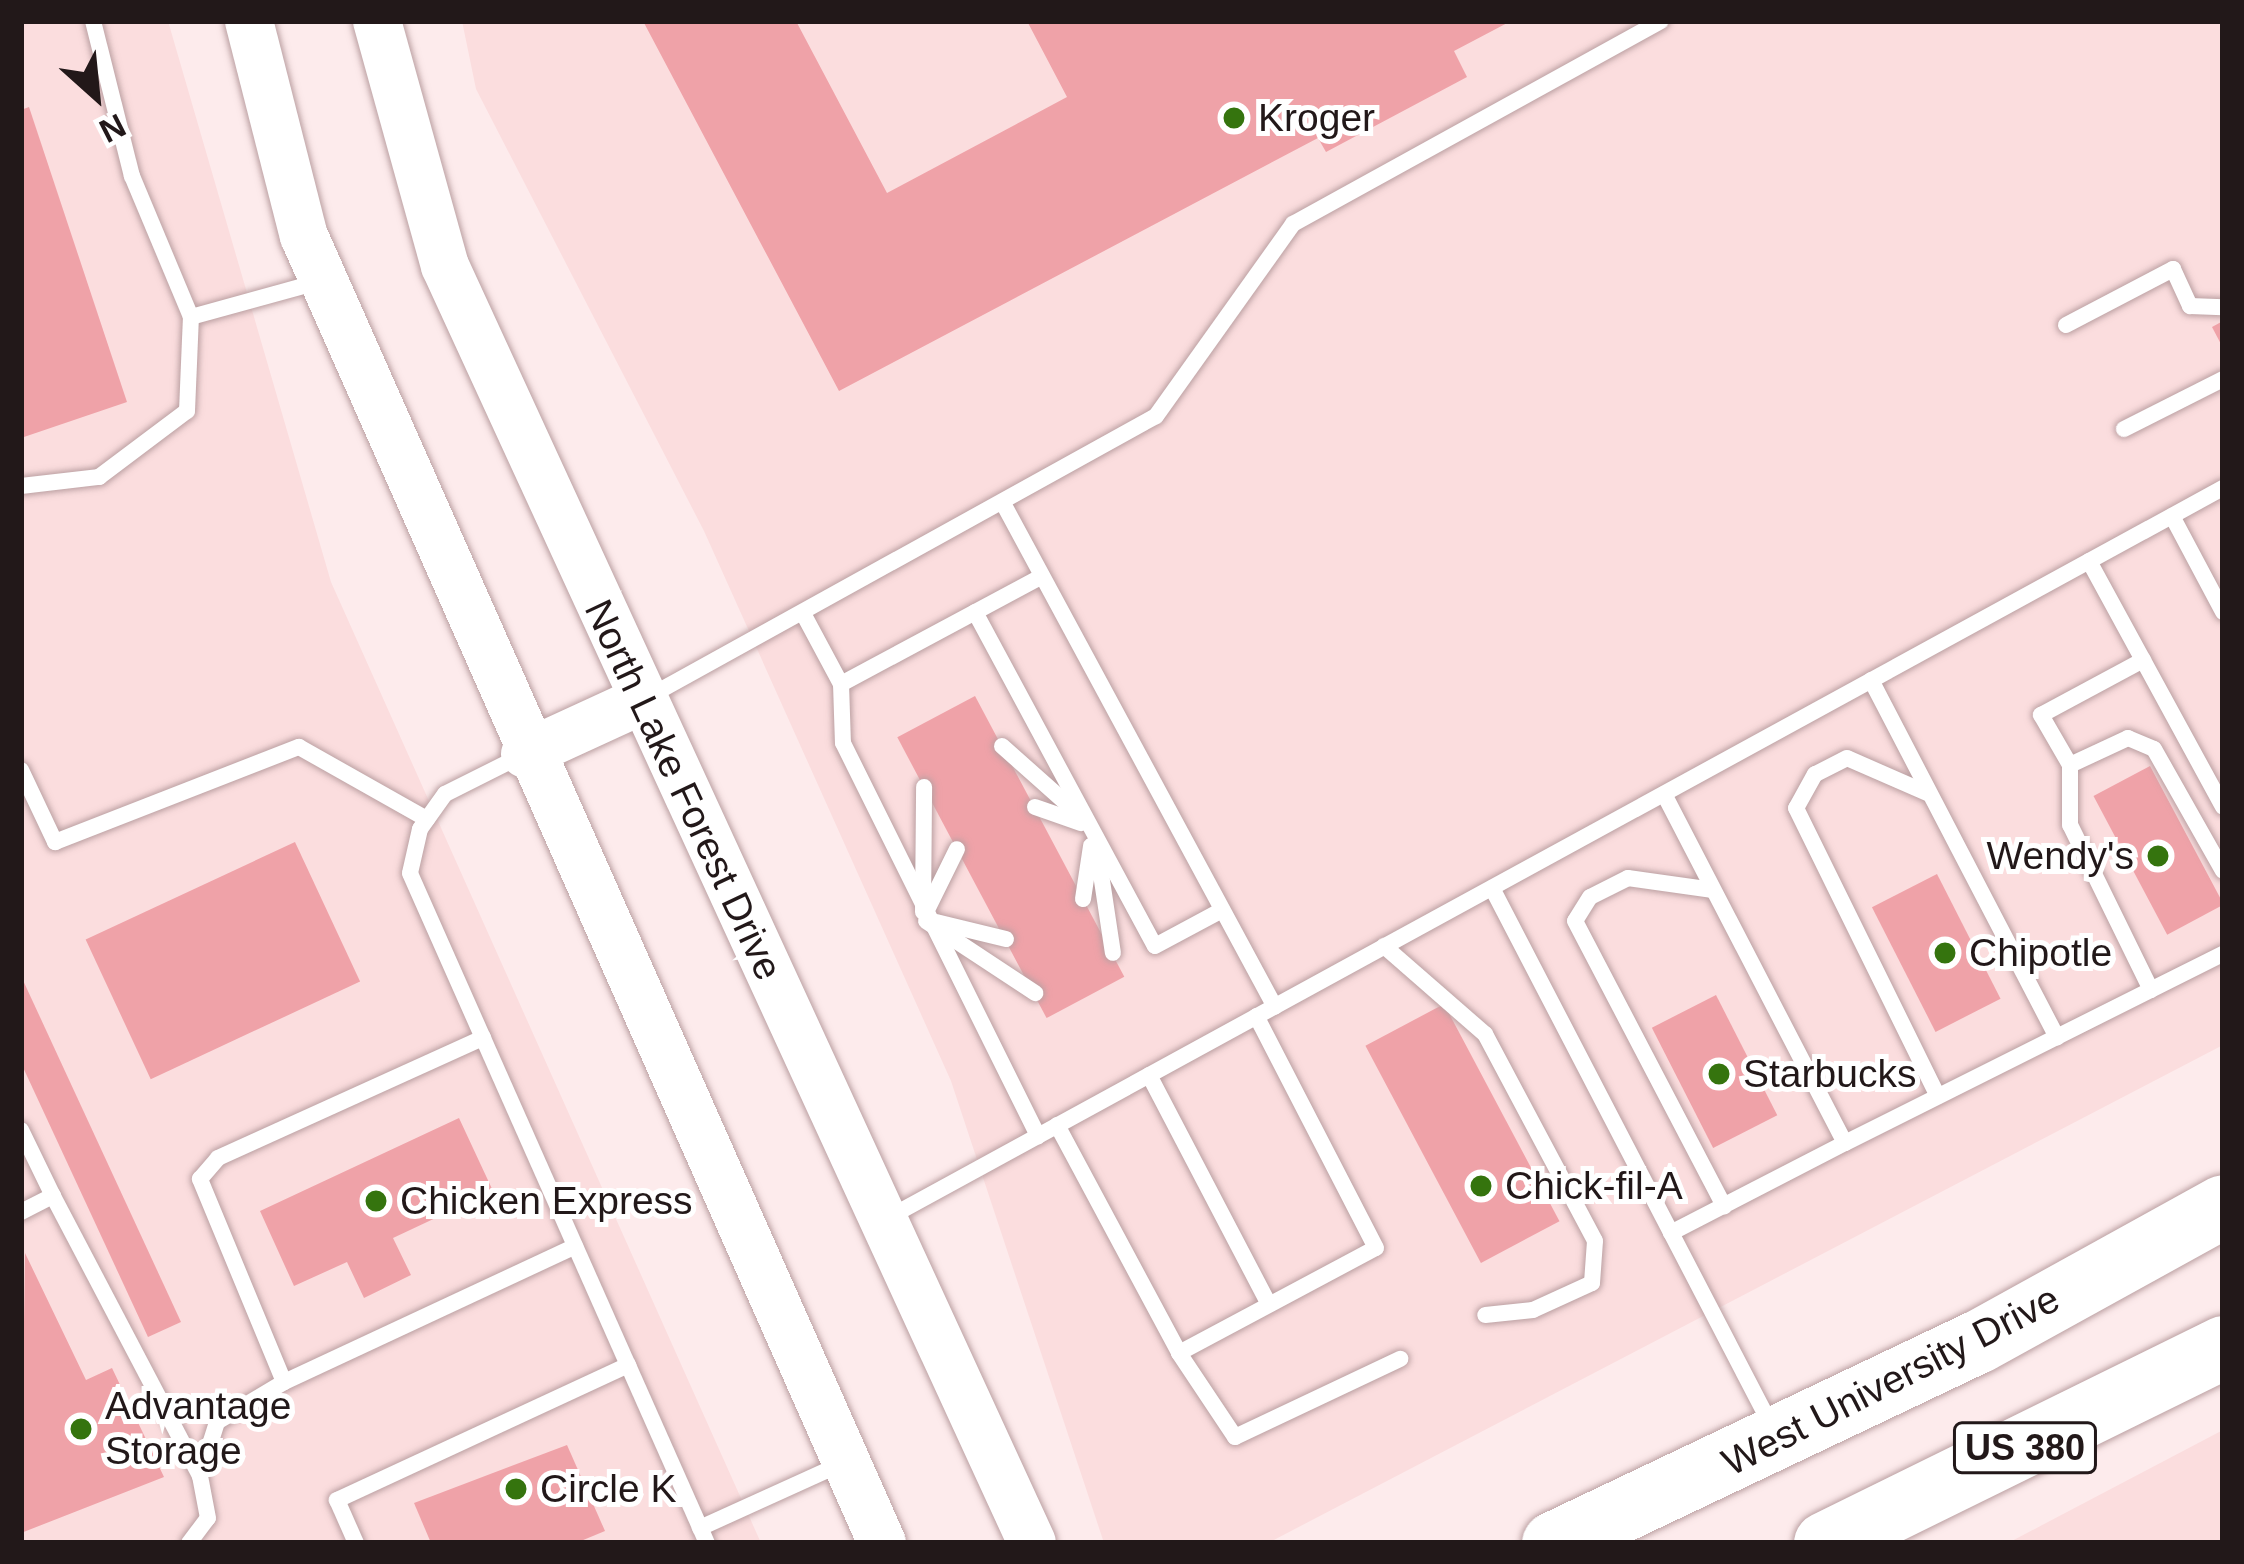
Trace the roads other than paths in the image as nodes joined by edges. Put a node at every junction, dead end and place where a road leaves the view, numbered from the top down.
1 (94, 21) edge
2 (249, 21) edge
3 (377, 21) edge
4 (1661, 21) edge
5 (323, 281) junction
6 (2223, 307) edge
7 (190, 317) junction
8 (2066, 325) dead end
9 (2223, 379) edge
10 (2124, 429) dead end
11 (21, 485) edge
12 (2223, 488) edge
13 (1004, 506) junction
14 (2172, 516) junction
15 (2089, 561) junction
16 (1042, 576) junction
17 (975, 611) junction
18 (2223, 612) edge
19 (805, 617) junction
20 (2143, 660) junction
21 (1871, 680) junction
22 (841, 684) junction
23 (640, 701) junction
24 (1002, 746) dead end
25 (525, 754) junction
26 (2070, 765) junction
27 (21, 770) edge
28 (924, 787) dead end
29 (1927, 793) junction
30 (1664, 794) junction
31 (1035, 807) dead end
32 (2223, 807) edge
33 (427, 819) junction
34 (1094, 827) junction
35 (957, 848) dead end
36 (2223, 871) edge
37 (1492, 888) junction
38 (1713, 890) junction
39 (1083, 898) dead end
40 (1222, 910) junction
41 (923, 918) junction
42 (1006, 939) dead end
43 (1384, 946) junction
44 (1113, 953) dead end
45 (2223, 954) edge
46 (2151, 990) junction
47 (1035, 994) dead end
48 (1275, 1007) junction
49 (1256, 1016) junction
50 (2056, 1037) junction
51 (483, 1038) junction
52 (1149, 1075) junction
53 (1938, 1096) junction
54 (1057, 1125) junction
55 (21, 1130) edge
56 (1038, 1136) junction
57 (1845, 1142) junction
58 (52, 1196) junction
59 (1724, 1205) junction
60 (2223, 1206) edge
61 (21, 1212) edge
62 (882, 1221) junction
63 (1671, 1233) junction
64 (575, 1246) junction
65 (1269, 1306) junction
66 (1485, 1315) dead end
67 (2223, 1347) edge
68 (1179, 1353) junction
69 (1400, 1359) dead end
70 (628, 1365) junction
71 (284, 1382) junction
72 (1778, 1438) junction
73 (844, 1462) junction
74 (200, 1476) junction
75 (704, 1535) edge
76 (190, 1543) edge
77 (356, 1543) edge
78 (882, 1543) edge
79 (1032, 1543) edge
80 (1552, 1543) edge
81 (1825, 1543) edge

1 - 7 lane
2 - 5 main road
3 - 23 main road, North Lake Forest Drive
4 - 13 lane
5 - 7 lane
5 - 25 main road
6 - 8 lane
7 - 11 lane
9 - 10 lane
12 - 14 lane
13 - 16 lane
13 - 19 lane
14 - 15 lane
14 - 18 lane
15 - 20 lane
15 - 21 lane
16 - 17 lane
16 - 40 lane
17 - 22 lane
17 - 34 lane
19 - 22 lane
19 - 23 lane
20 - 26 lane
20 - 32 lane
21 - 29 lane
21 - 30 lane
22 - 41 lane
23 - 25 main road
23 - 62 main road, North Lake Forest Drive
24 - 34 lane
25 - 33 lane
25 - 73 main road
26 - 36 lane
26 - 46 lane
27 - 33 lane
28 - 41 lane
29 - 50 lane
29 - 53 lane
30 - 37 lane
30 - 38 lane
31 - 34 lane
33 - 51 lane
34 - 39 lane
34 - 40 lane
34 - 44 lane
35 - 41 lane
37 - 43 lane
37 - 63 lane
38 - 57 lane
38 - 59 lane
40 - 48 lane
41 - 42 lane
41 - 47 lane
41 - 56 lane
43 - 48 lane
43 - 66 lane
45 - 46 lane
46 - 50 lane
48 - 49 lane
49 - 52 lane
49 - 65 lane
50 - 53 lane
51 - 64 lane
51 - 71 lane
52 - 54 lane
52 - 65 lane
53 - 57 lane
54 - 56 lane
54 - 68 lane
55 - 58 lane
56 - 62 lane
57 - 59 lane
58 - 61 lane
58 - 74 lane
59 - 63 lane
60 - 72 highway, West University Drive / US 380
62 - 79 main road, North Lake Forest Drive
63 - 72 lane
64 - 70 lane
64 - 71 lane
65 - 68 lane
67 - 81 highway, US 380
68 - 69 lane
70 - 75 lane
70 - 77 lane
71 - 74 lane
72 - 80 highway, West University Drive / US 380
73 - 75 lane
73 - 78 main road
74 - 76 lane

